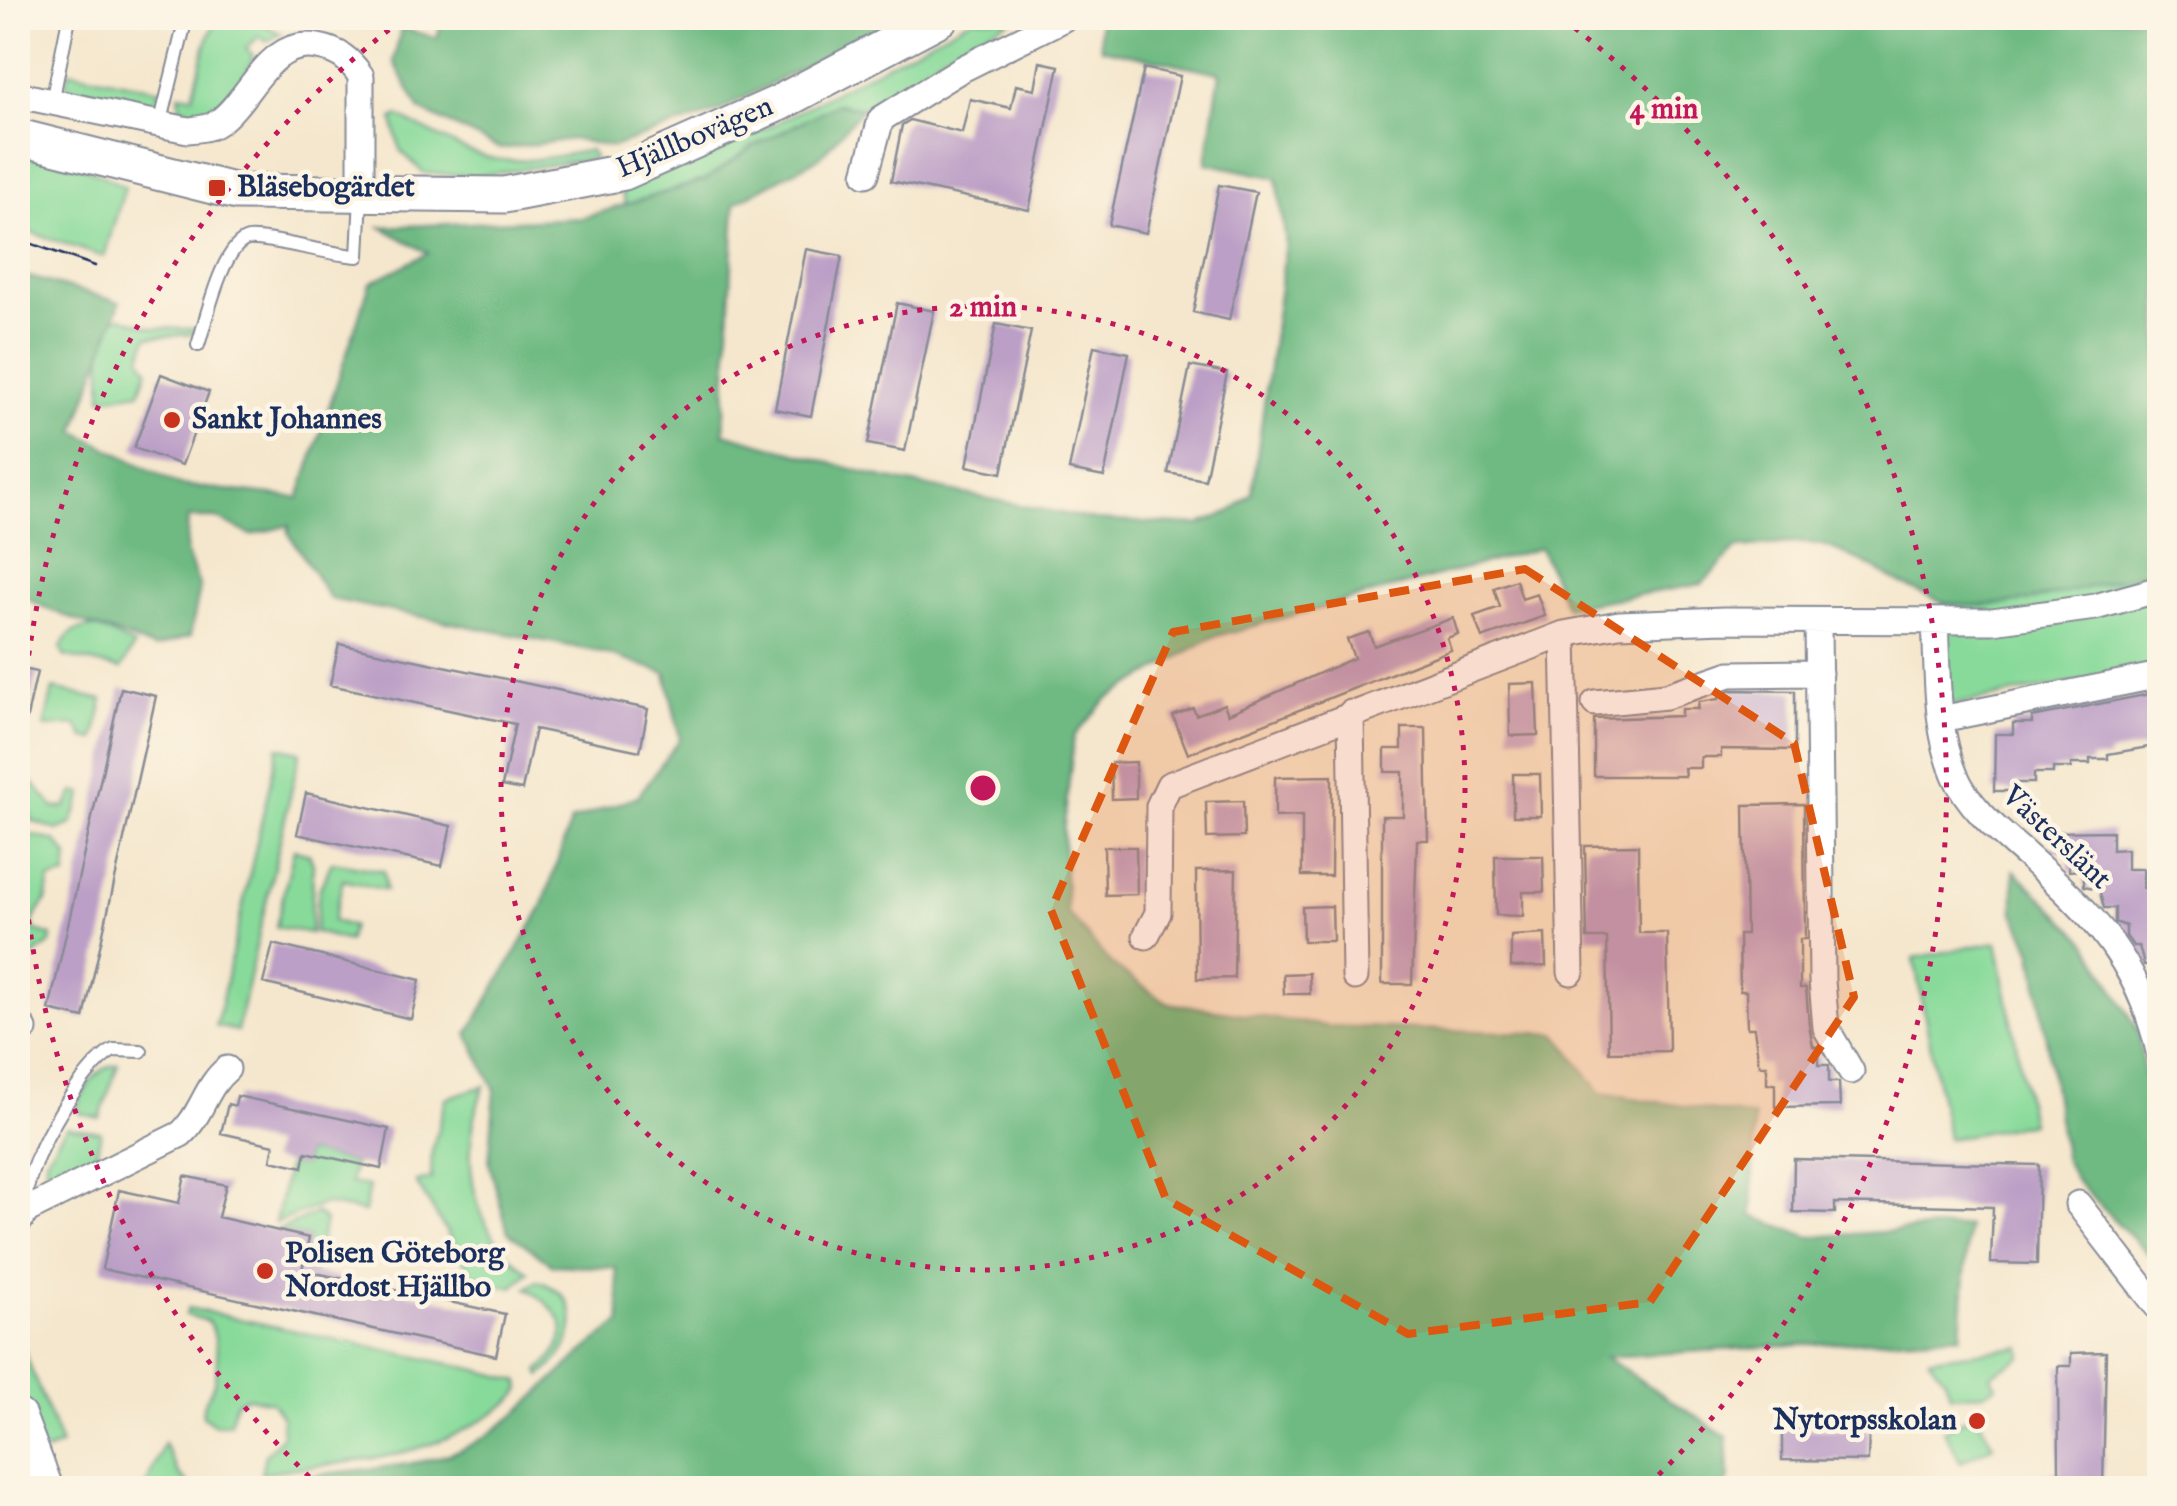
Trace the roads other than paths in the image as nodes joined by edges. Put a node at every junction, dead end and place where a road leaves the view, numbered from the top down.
1 (70, 18) edge
2 (186, 18) edge
3 (940, 18) edge
4 (1064, 18) edge
5 (18, 94) edge
6 (52, 102) junction
7 (160, 126) junction
8 (18, 137) edge
9 (866, 174) dead end
10 (360, 195) junction
11 (198, 344) dead end
12 (2160, 589) edge
13 (1818, 623) junction
14 (1935, 623) junction
15 (1564, 634) junction
16 (1818, 673) junction
17 (2160, 675) edge
18 (1595, 704) dead end
19 (1352, 713) junction
20 (1942, 719) junction
21 (1146, 936) dead end
22 (1571, 972) dead end
23 (1355, 976) dead end
24 (142, 1050) dead end
25 (2160, 1056) edge
26 (227, 1069) dead end
27 (1851, 1071) dead end
28 (2078, 1204) dead end
29 (22, 1216) edge
30 (2160, 1310) edge
31 (18, 1418) edge
32 (45, 1488) edge

1 - 6 lane
2 - 7 lane
3 - 10 street, Hjällbovägen
4 - 9 street
5 - 6 street
6 - 7 street
7 - 10 street
8 - 10 street, Hjällbovägen
10 - 11 lane
12 - 14 street
13 - 14 street
13 - 15 street
13 - 16 street
14 - 20 street, Västerslänt
15 - 19 street
15 - 22 street
16 - 18 street
16 - 27 street
17 - 20 street
19 - 21 street
19 - 23 street
20 - 25 street, Västerslänt
24 - 29 lane
26 - 29 street
28 - 30 street
31 - 32 street

